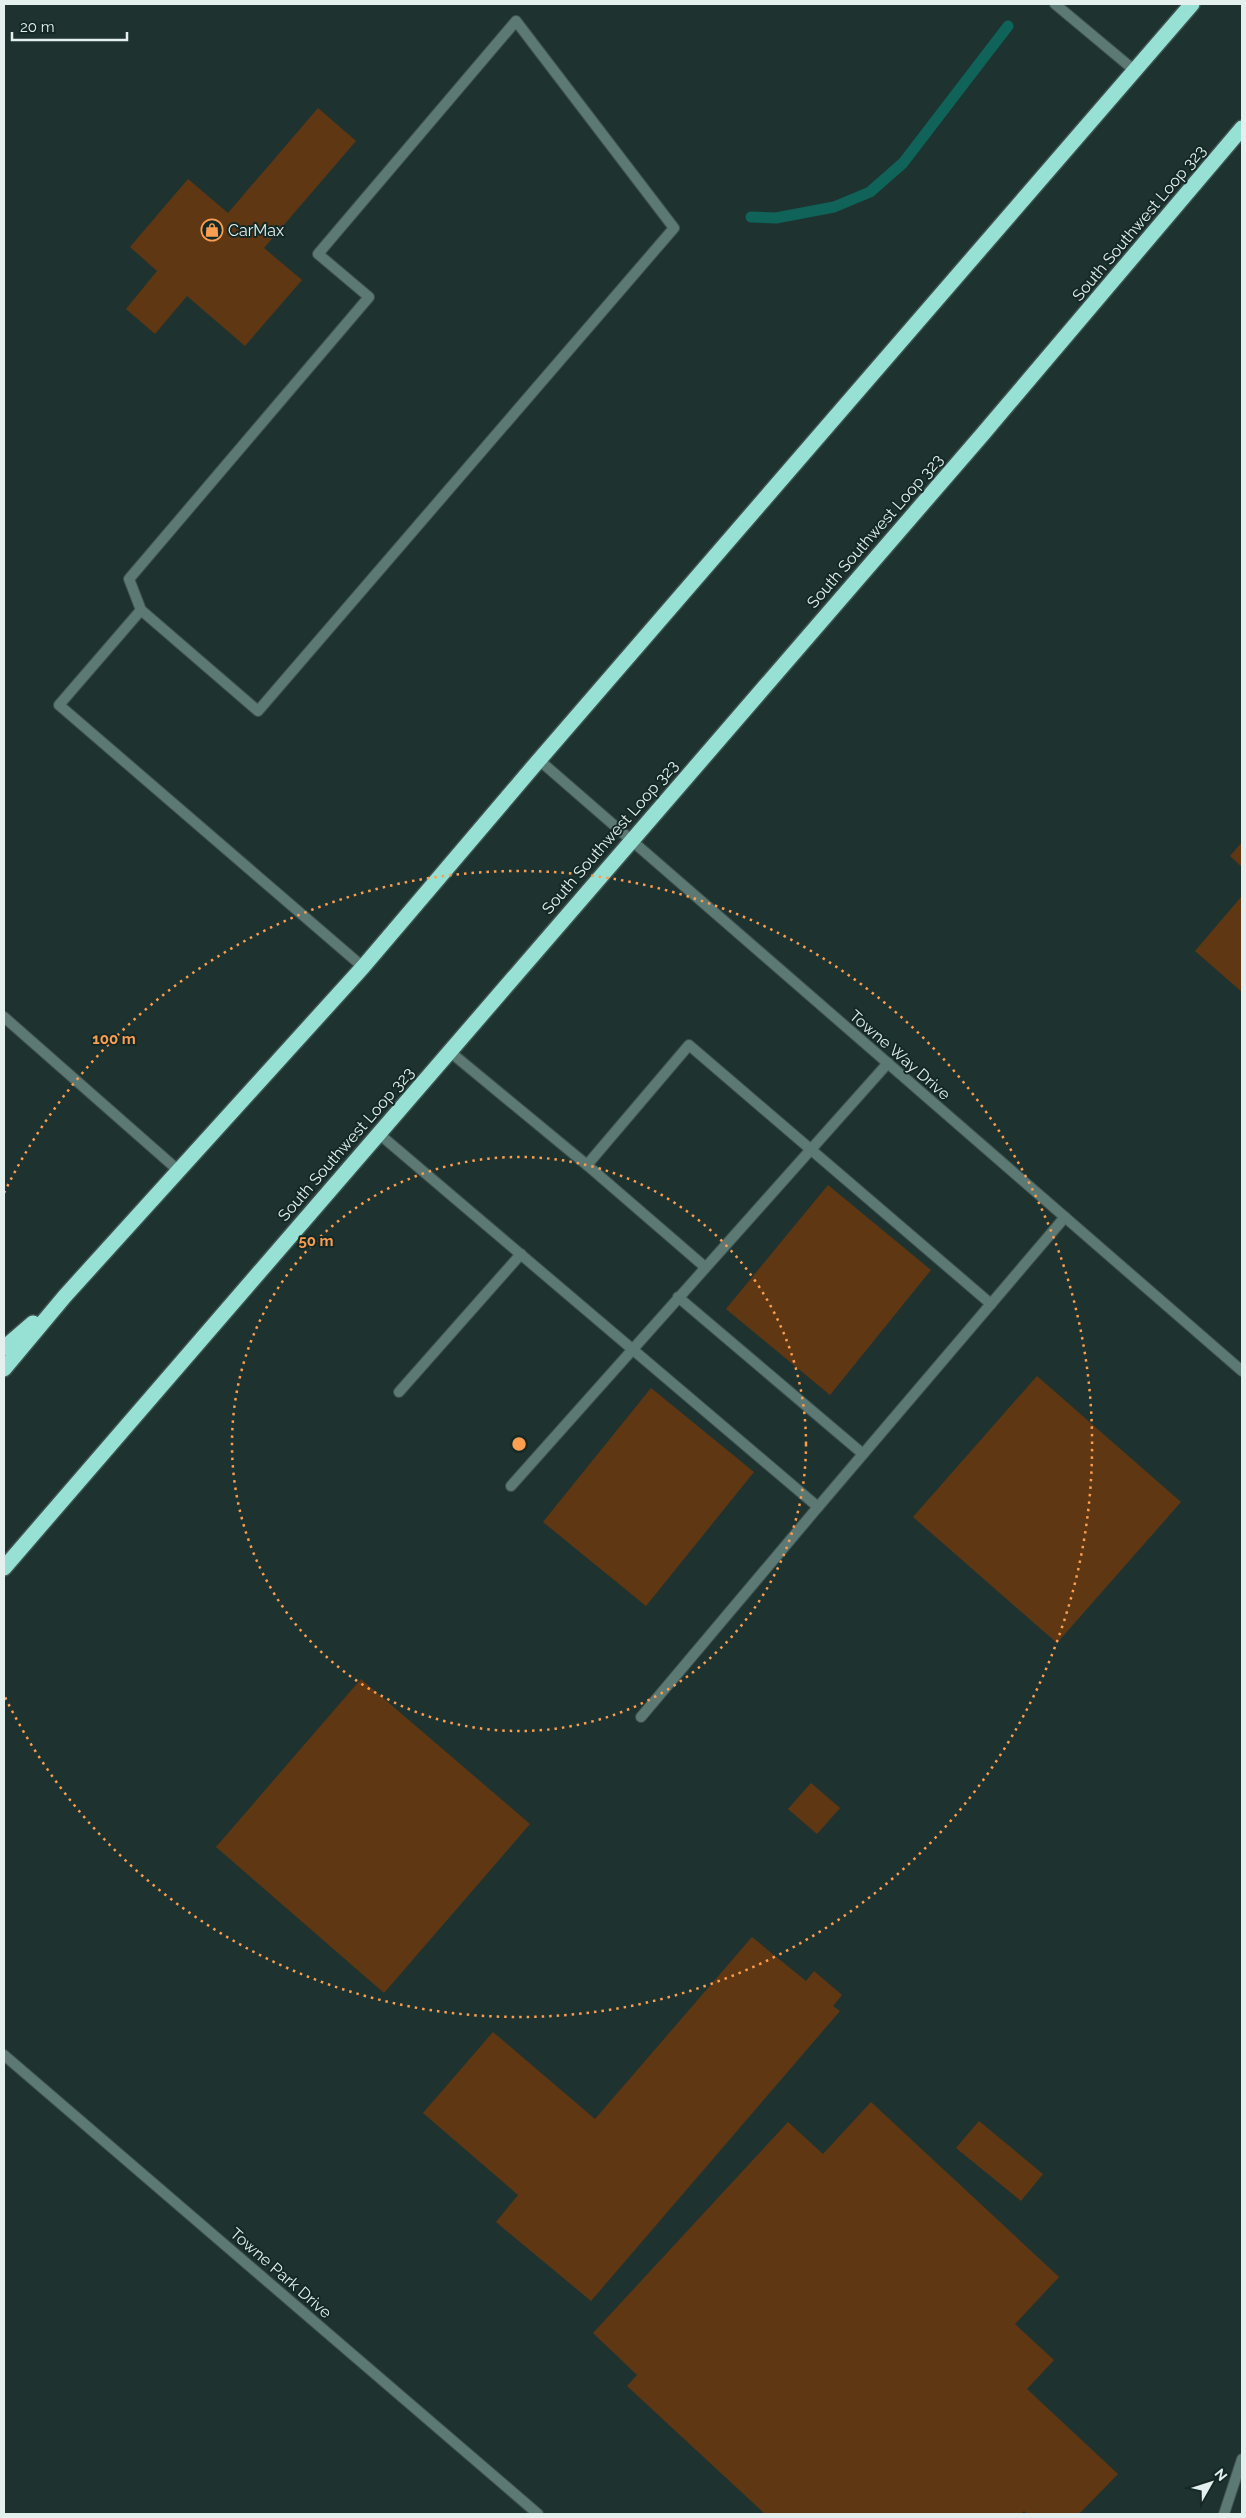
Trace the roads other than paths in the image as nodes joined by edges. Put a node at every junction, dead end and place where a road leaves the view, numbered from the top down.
1 (1056, 4) edge
2 (1192, 4) edge
3 (1134, 70) junction
4 (1242, 128) edge
5 (141, 610) junction
6 (540, 760) junction
7 (631, 840) junction
8 (363, 968) junction
9 (4, 1017) edge
10 (448, 1051) junction
11 (888, 1063) junction
12 (378, 1133) junction
13 (810, 1150) junction
14 (587, 1165) junction
15 (179, 1171) junction
16 (1065, 1217) junction
17 (521, 1254) junction
18 (705, 1267) junction
19 (65, 1296) junction
20 (678, 1297) junction
21 (990, 1304) junction
22 (4, 1348) edge
23 (632, 1348) junction
24 (4, 1369) edge
25 (1242, 1371) edge
26 (399, 1392) dead end
27 (863, 1454) junction
28 (511, 1486) dead end
29 (818, 1507) junction
30 (4, 1568) edge
31 (641, 1717) dead end
32 (4, 2054) edge
33 (1242, 2459) edge
34 (538, 2514) edge
35 (1224, 2514) edge

1 - 3 street
2 - 3 highway
3 - 6 highway
4 - 7 highway, South Southwest Loop 323
5 - 5 street
5 - 8 street
6 - 7 street, Towne Way Drive
6 - 8 highway
7 - 10 highway, South Southwest Loop 323
7 - 11 street, Towne Way Drive
8 - 15 highway
9 - 15 street
10 - 12 highway, South Southwest Loop 323
10 - 14 street
11 - 13 street
11 - 16 street, Towne Way Drive
12 - 17 street
12 - 30 highway, South Southwest Loop 323
13 - 14 street
13 - 18 street
13 - 21 street
14 - 18 street
15 - 19 highway
16 - 21 street
16 - 25 street, Towne Way Drive
17 - 23 street
17 - 26 street
18 - 20 street
19 - 22 highway
19 - 24 highway
20 - 23 street
20 - 27 street
21 - 27 street
23 - 28 street
23 - 29 street
27 - 29 street
29 - 31 street
32 - 34 street, Towne Park Drive
33 - 35 street

